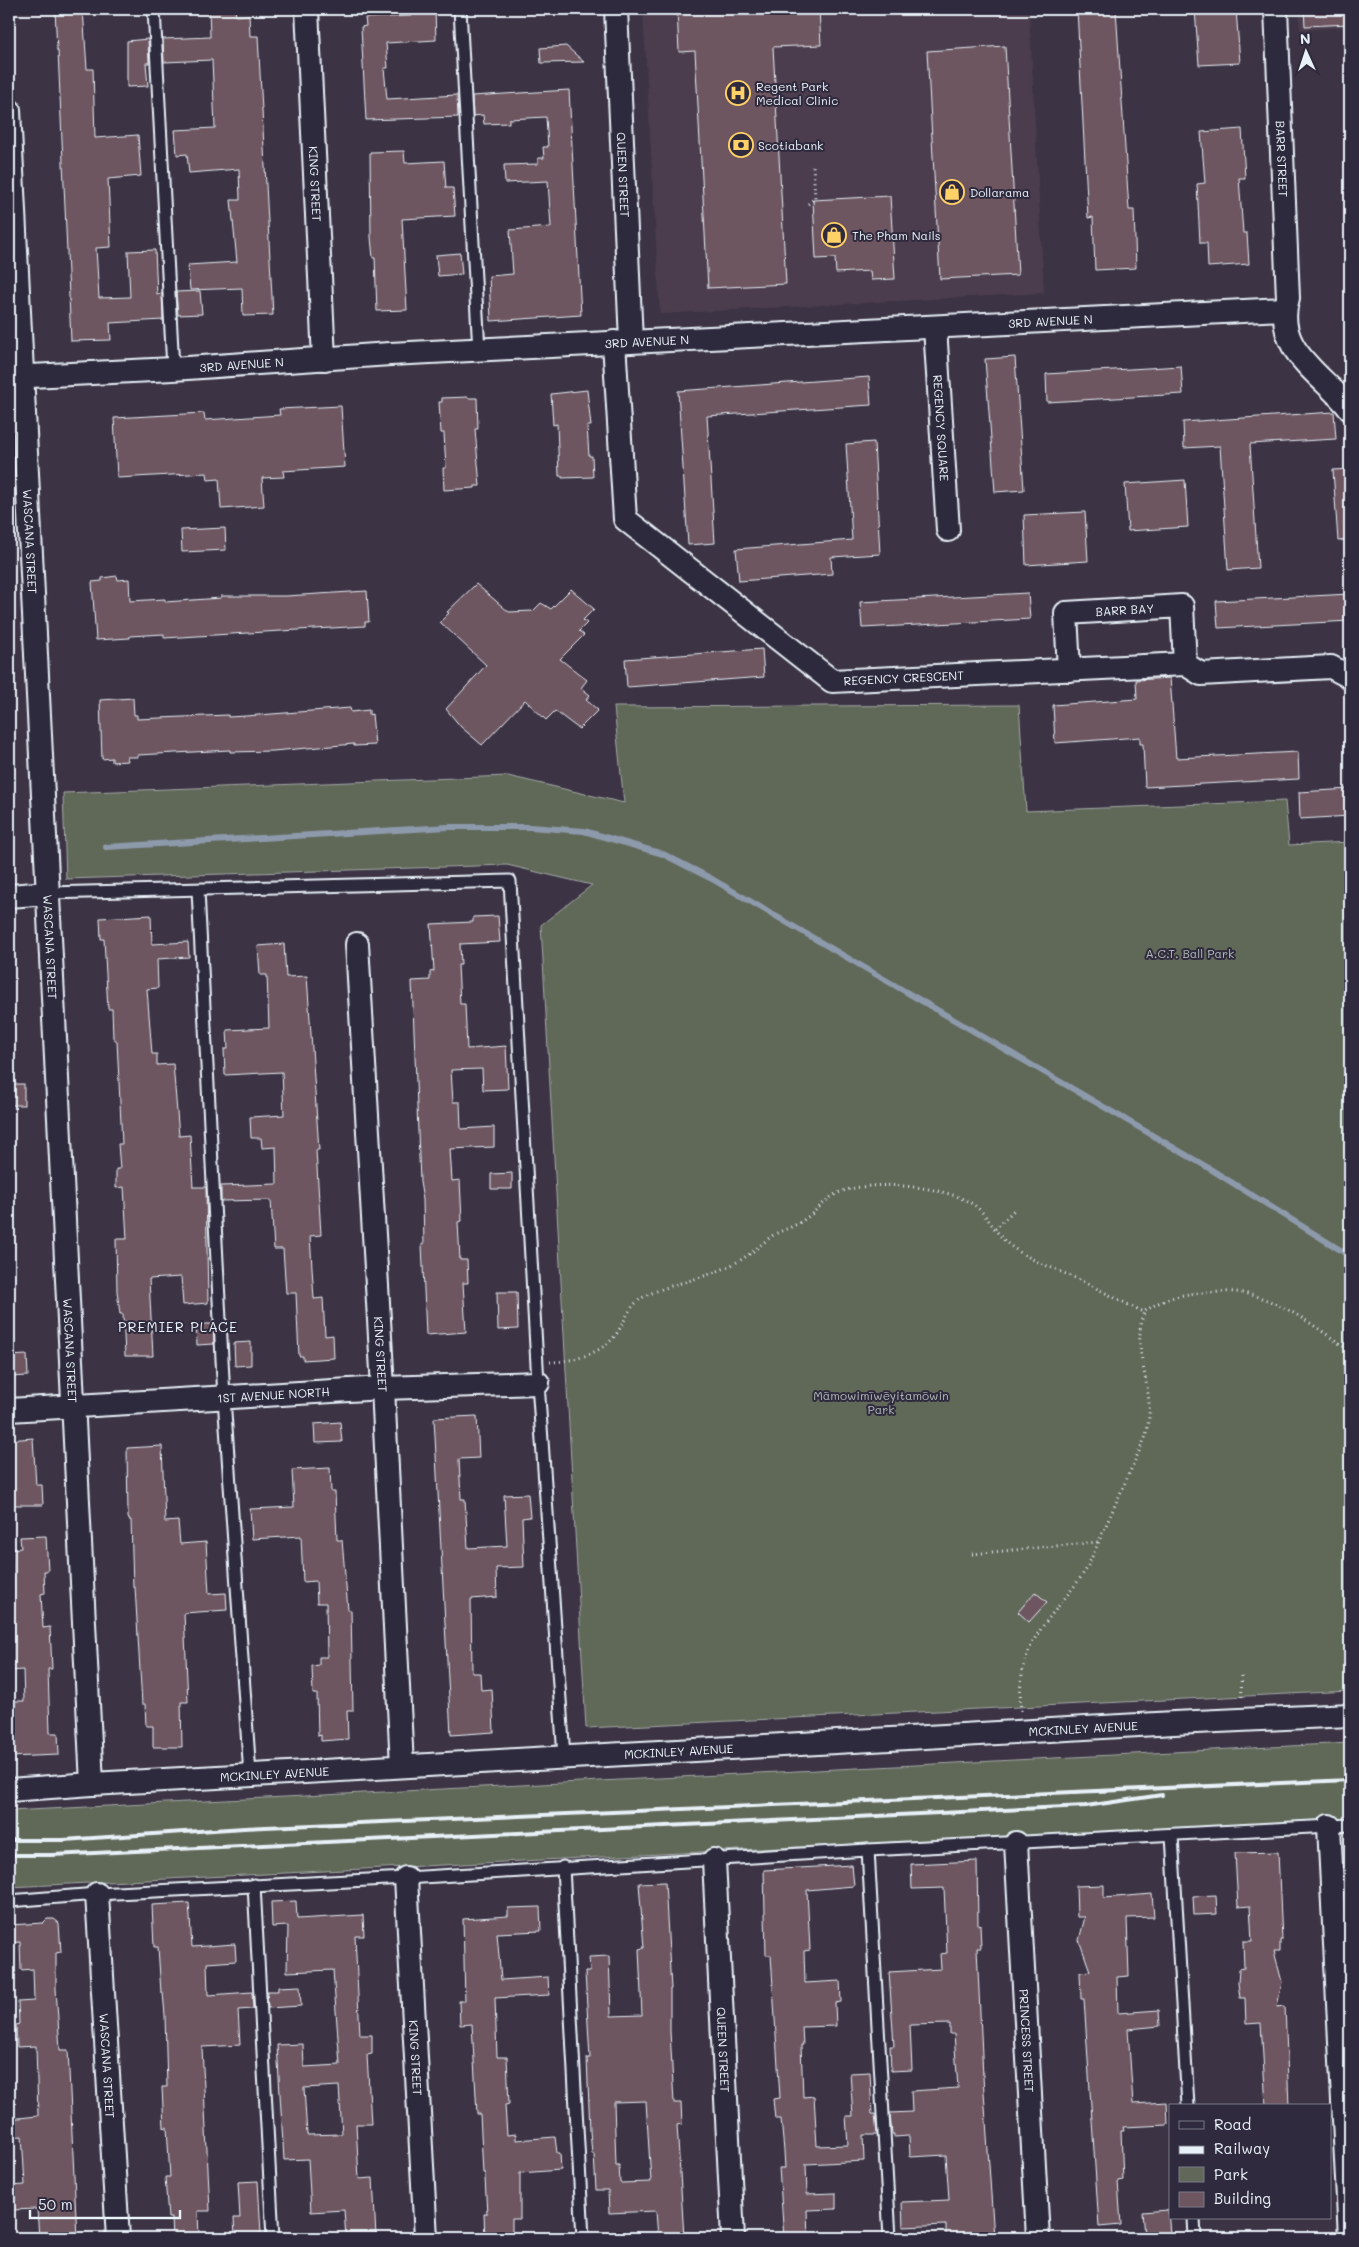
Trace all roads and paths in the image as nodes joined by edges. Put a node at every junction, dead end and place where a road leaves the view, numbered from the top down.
1 (154, 9) edge
2 (307, 9) edge
3 (460, 9) edge
4 (616, 9) edge
5 (1276, 9) edge
6 (9, 110) edge
7 (813, 164) dead end
8 (808, 204) dead end
9 (1284, 309) junction
10 (935, 327) junction
11 (623, 342) junction
12 (479, 351) junction
13 (324, 359) junction
14 (173, 369) junction
15 (16, 376) edge
16 (1350, 409) edge
17 (948, 530) dead end
18 (1185, 664) junction
19 (1069, 670) junction
20 (1350, 677) edge
21 (198, 890) junction
22 (48, 893) junction
23 (9, 896) edge
24 (357, 944) dead end
25 (1014, 1210) dead end
26 (995, 1229) junction
27 (1144, 1312) junction
28 (1350, 1351) edge
29 (537, 1373) junction
30 (383, 1388) junction
31 (224, 1398) junction
32 (73, 1408) junction
33 (9, 1410) edge
34 (1099, 1542) junction
35 (972, 1554) dead end
36 (1350, 1715) edge
37 (1023, 1731) junction
38 (564, 1757) junction
39 (402, 1766) junction
40 (250, 1775) junction
41 (92, 1784) junction
42 (9, 1790) edge
43 (1340, 1826) edge
44 (1172, 1835) junction
45 (1016, 1843) junction
46 (868, 1850) junction
47 (714, 1860) junction
48 (563, 1867) junction
49 (406, 1878) junction
50 (254, 1886) junction
51 (97, 1894) junction
52 (9, 1901) edge
53 (1188, 2104) edge
54 (1194, 2220) edge
55 (118, 2238) edge
56 (273, 2238) edge
57 (426, 2238) edge
58 (583, 2238) edge
59 (732, 2238) edge
60 (890, 2238) edge
61 (1038, 2238) edge
62 (1195, 2238) edge
63 (1350, 2238) edge

1 - 14 lane
2 - 13 street, KING STREET
3 - 12 lane
4 - 11 street, QUEEN STREET
5 - 9 street, BARR STREET
6 - 15 street, WASCANA STREET
7 - 8 path
9 - 10 street, 3RD AVENUE N
9 - 16 street
10 - 11 street, 3RD AVENUE N
10 - 17 street, REGENCY SQUARE
11 - 12 street, 3RD AVENUE N
11 - 19 street, REGENCY CRESCENT
12 - 13 street, 3RD AVENUE N
13 - 14 street, 3RD AVENUE N
14 - 15 street, 3RD AVENUE N
15 - 22 street, WASCANA STREET
18 - 19 street, REGENCY CRESCENT
18 - 19 street, BARR BAY
18 - 20 street, REGENCY CRESCENT
21 - 22 lane
21 - 29 lane
21 - 31 lane
22 - 23 street
22 - 32 street, WASCANA STREET
24 - 30 street, KING STREET
25 - 26 path
26 - 27 path
26 - 29 path
27 - 28 path
27 - 34 path
29 - 30 street, 1ST AVENUE NORTH
29 - 38 lane
30 - 31 street, 1ST AVENUE NORTH
30 - 39 street, KING STREET
31 - 32 street, 1ST AVENUE NORTH
31 - 40 lane
32 - 33 street, 1ST AVENUE NORTH
32 - 41 street, WASCANA STREET
34 - 35 path
34 - 37 path
36 - 37 street, MCKINLEY AVENUE
37 - 38 street, MCKINLEY AVENUE
38 - 39 street, MCKINLEY AVENUE
39 - 40 street, MCKINLEY AVENUE
40 - 41 street, MCKINLEY AVENUE
41 - 42 street, MCKINLEY AVENUE
43 - 44 lane
43 - 63 street
44 - 45 lane
44 - 53 lane
45 - 46 lane
45 - 61 street, PRINCESS STREET
46 - 47 lane
46 - 60 lane
47 - 48 lane
47 - 59 street, QUEEN STREET
48 - 49 lane
48 - 58 lane
49 - 50 lane
49 - 57 street, KING STREET
50 - 51 lane
50 - 56 lane
51 - 52 lane
51 - 55 street, WASCANA STREET
54 - 62 lane

